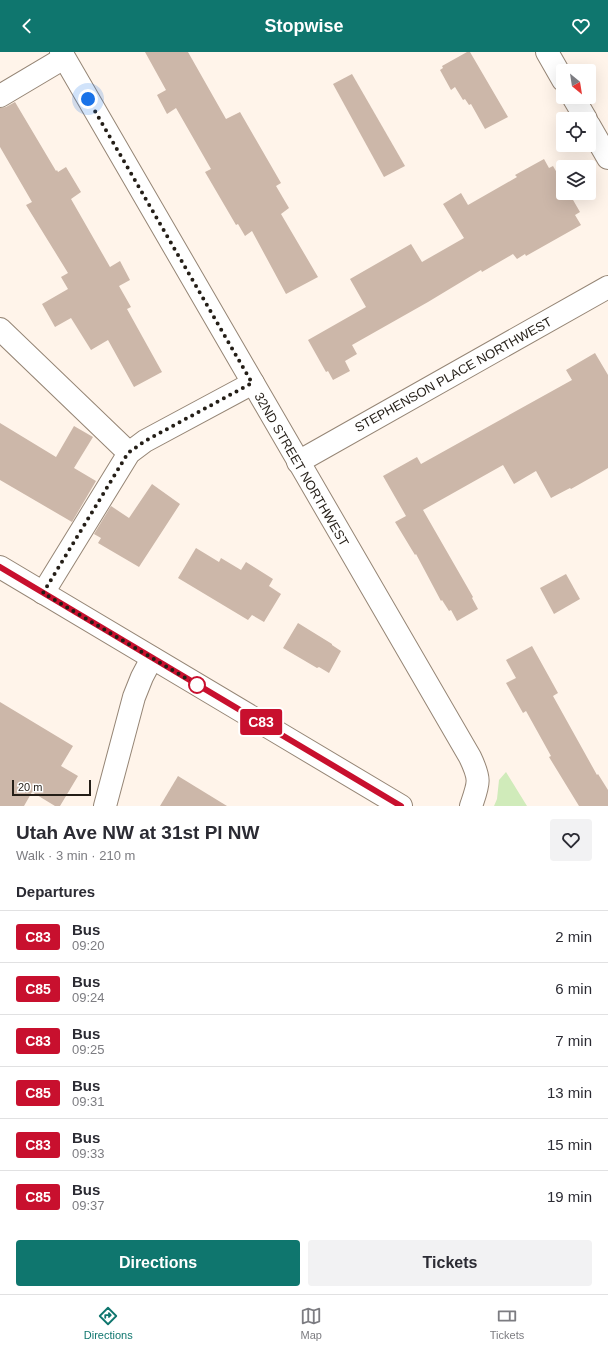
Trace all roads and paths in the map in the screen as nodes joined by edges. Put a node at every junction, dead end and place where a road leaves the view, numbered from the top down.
1 (547, 52) edge
2 (63, 55) edge
3 (556, 68) edge
4 (0, 96) edge
5 (596, 137) edge
6 (608, 158) edge
7 (608, 287) edge
8 (0, 329) edge
9 (252, 383) junction
10 (128, 453) junction
11 (298, 462) junction
12 (0, 567) edge
13 (43, 593) junction
14 (152, 658) junction
15 (105, 806) edge
16 (401, 806) edge
17 (471, 806) edge

1 - 3 street
2 - 4 street
2 - 9 street, 32ND STREET NORTHWEST
5 - 6 street
7 - 11 street, STEPHENSON PLACE NORTHWEST
8 - 10 street
9 - 10 street
9 - 11 street, 32ND STREET NORTHWEST
10 - 13 street
11 - 17 street, 32ND STREET NORTHWEST
12 - 13 street
13 - 14 street
14 - 15 street
14 - 16 street

